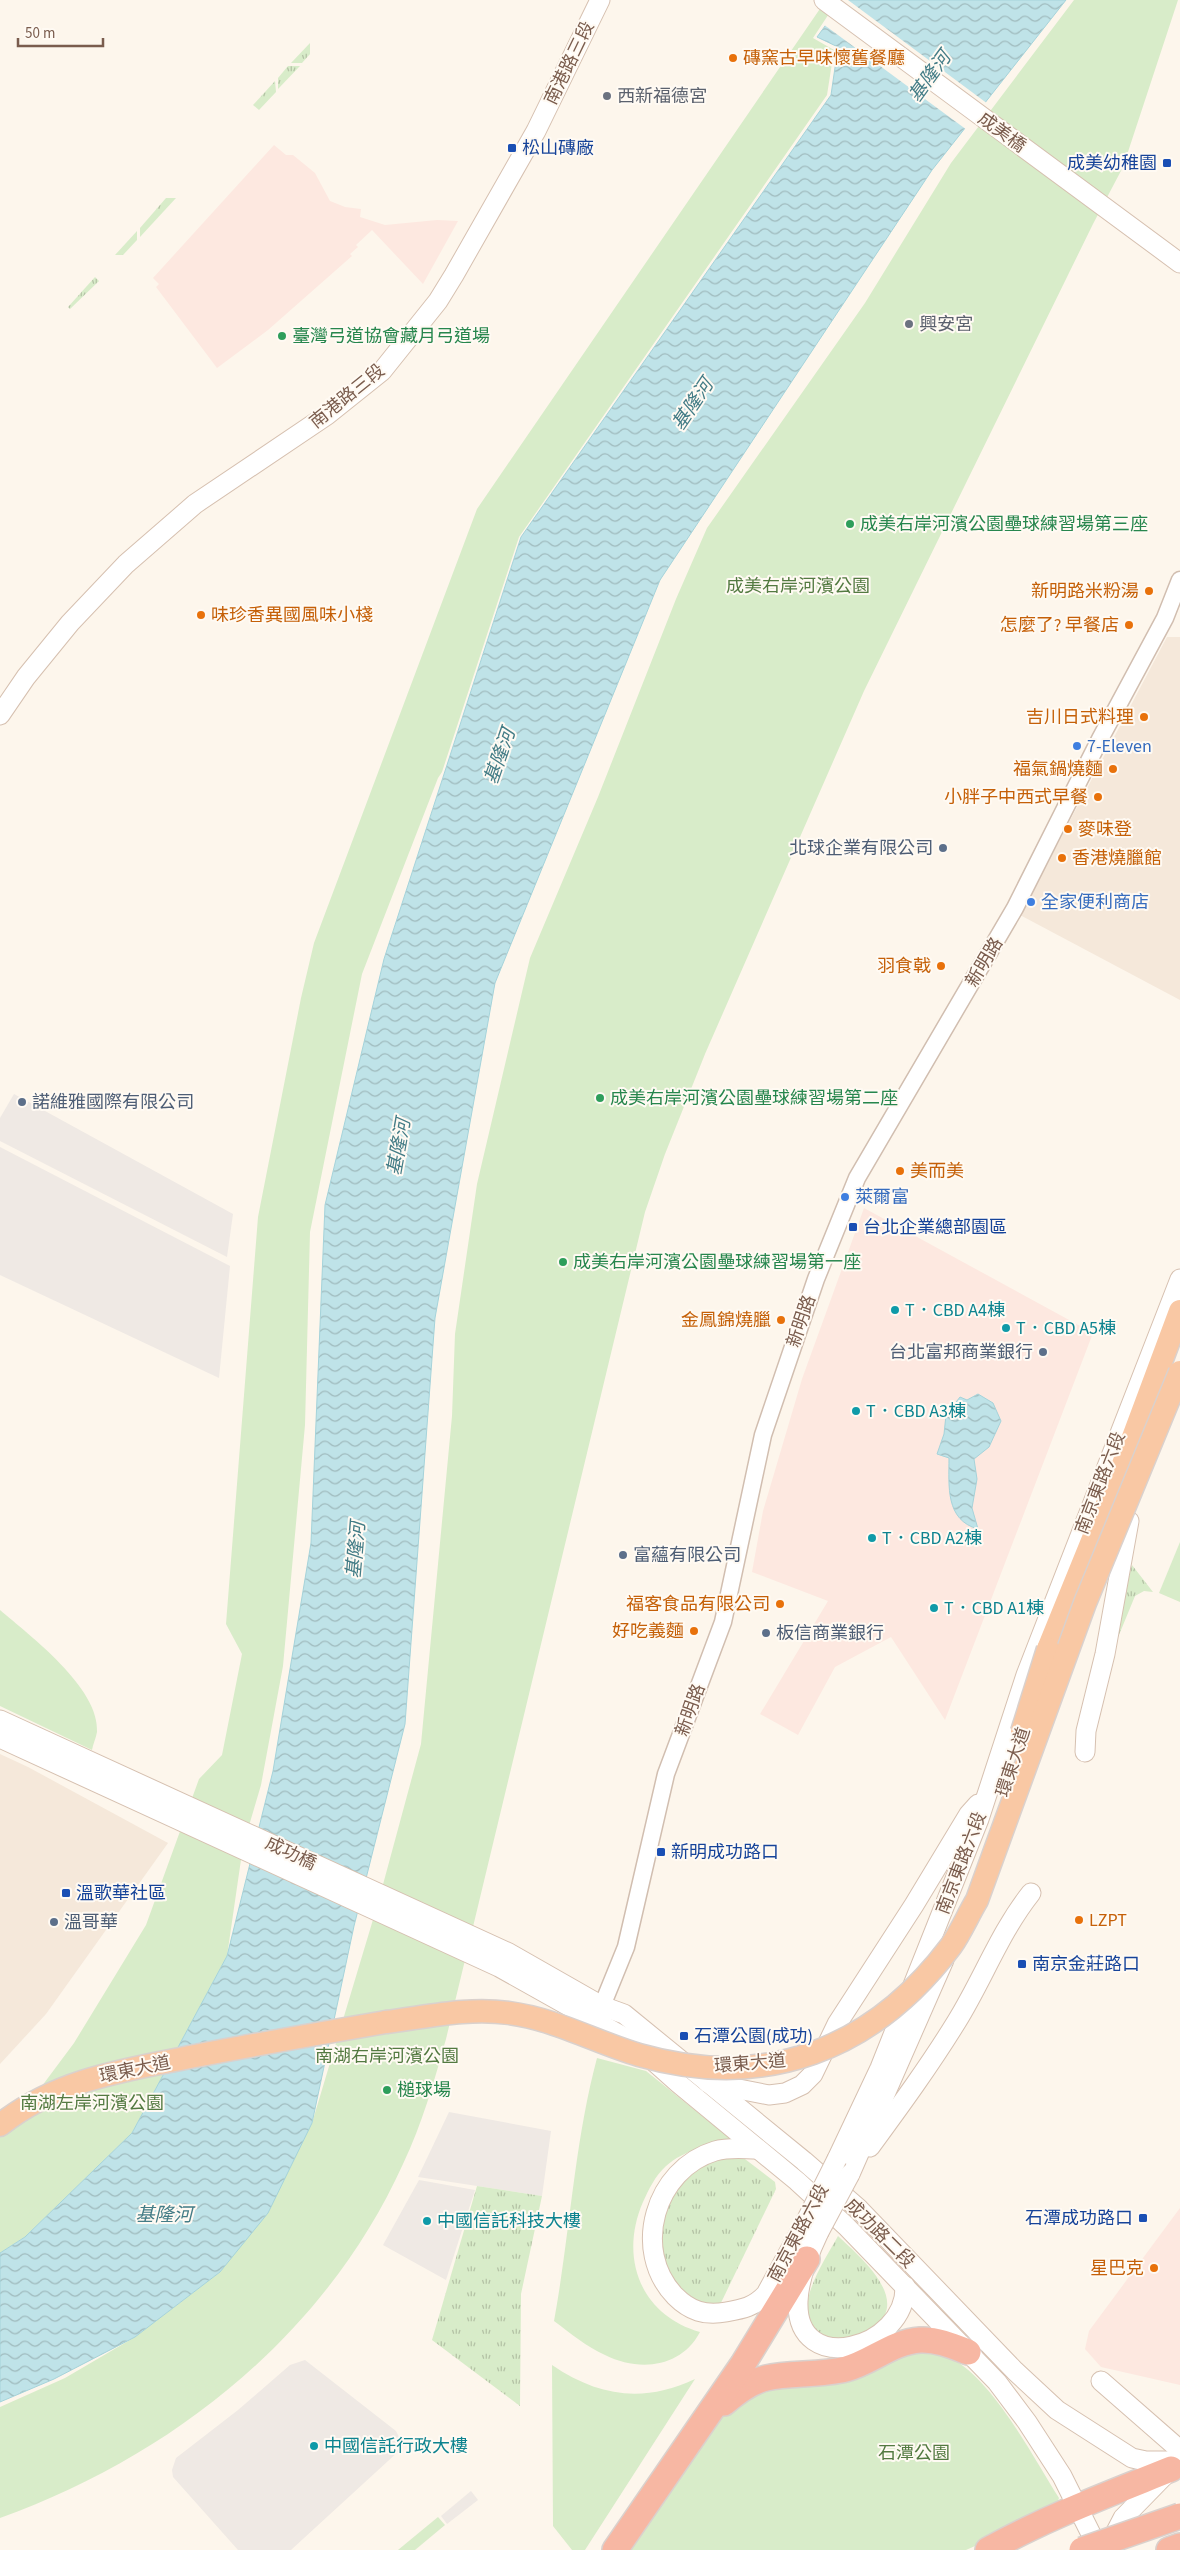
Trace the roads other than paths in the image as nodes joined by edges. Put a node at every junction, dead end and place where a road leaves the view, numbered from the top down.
1 (600, 0) edge
2 (824, 0) edge
3 (1180, 263) edge
4 (1180, 580) edge
5 (0, 715) edge
6 (1180, 1279) edge
7 (1180, 1311) edge
8 (1180, 1372) edge
9 (1180, 1387) edge
10 (1129, 1521) junction
11 (0, 1720) edge
12 (0, 1738) edge
13 (1085, 1752) dead end
14 (986, 1796) junction
15 (1031, 1892) dead end
16 (574, 2000) junction
17 (602, 2006) junction
18 (707, 2083) junction
19 (0, 2124) edge
20 (757, 2149) junction
21 (850, 2174) junction
22 (813, 2225) junction
23 (807, 2259) junction
24 (904, 2286) junction
25 (757, 2301) junction
26 (968, 2352) junction
27 (1101, 2381) dead end
28 (708, 2415) junction
29 (1178, 2462) edge
30 (1077, 2506) junction
31 (1180, 2516) edge
32 (1180, 2546) edge
33 (605, 2550) edge
34 (615, 2550) edge
35 (988, 2550) edge
36 (1082, 2550) edge
37 (1098, 2550) edge
38 (1107, 2550) edge
39 (1169, 2550) edge

1 - 5 main road, 南港路三段
2 - 3 main road, 成美橋
4 - 17 street, 新明路
6 - 14 main road, 南京東路六段
7 - 19 highway, 環東大道, bridge
8 - 19 highway, 環東大道, bridge
9 - 10 main road, 南京東路六段
10 - 13 main road
10 - 21 main road, 南京東路六段
11 - 16 main road, 成功橋
12 - 16 main road, 成功橋
14 - 18 main road
14 - 22 main road, 南京東路六段, bridge
15 - 21 main road
16 - 17 main road, 成功路二段
16 - 20 main road, 成功路二段
17 - 18 main road, 成功路二段
18 - 29 main road, 成功路二段
20 - 24 main road, 成功路二段
20 - 25 main road
21 - 22 main road, bridge
22 - 23 main road
22 - 25 main road, 南京東路六段
23 - 24 main road
23 - 28 highway
24 - 26 main road, 成功路二段
25 - 33 highway
26 - 28 highway
26 - 30 main road, 成功路二段
27 - 29 main road
28 - 34 highway
29 - 30 highway
29 - 38 main road
30 - 35 highway
30 - 37 main road, 成功路二段
31 - 36 highway, bridge
32 - 39 highway

